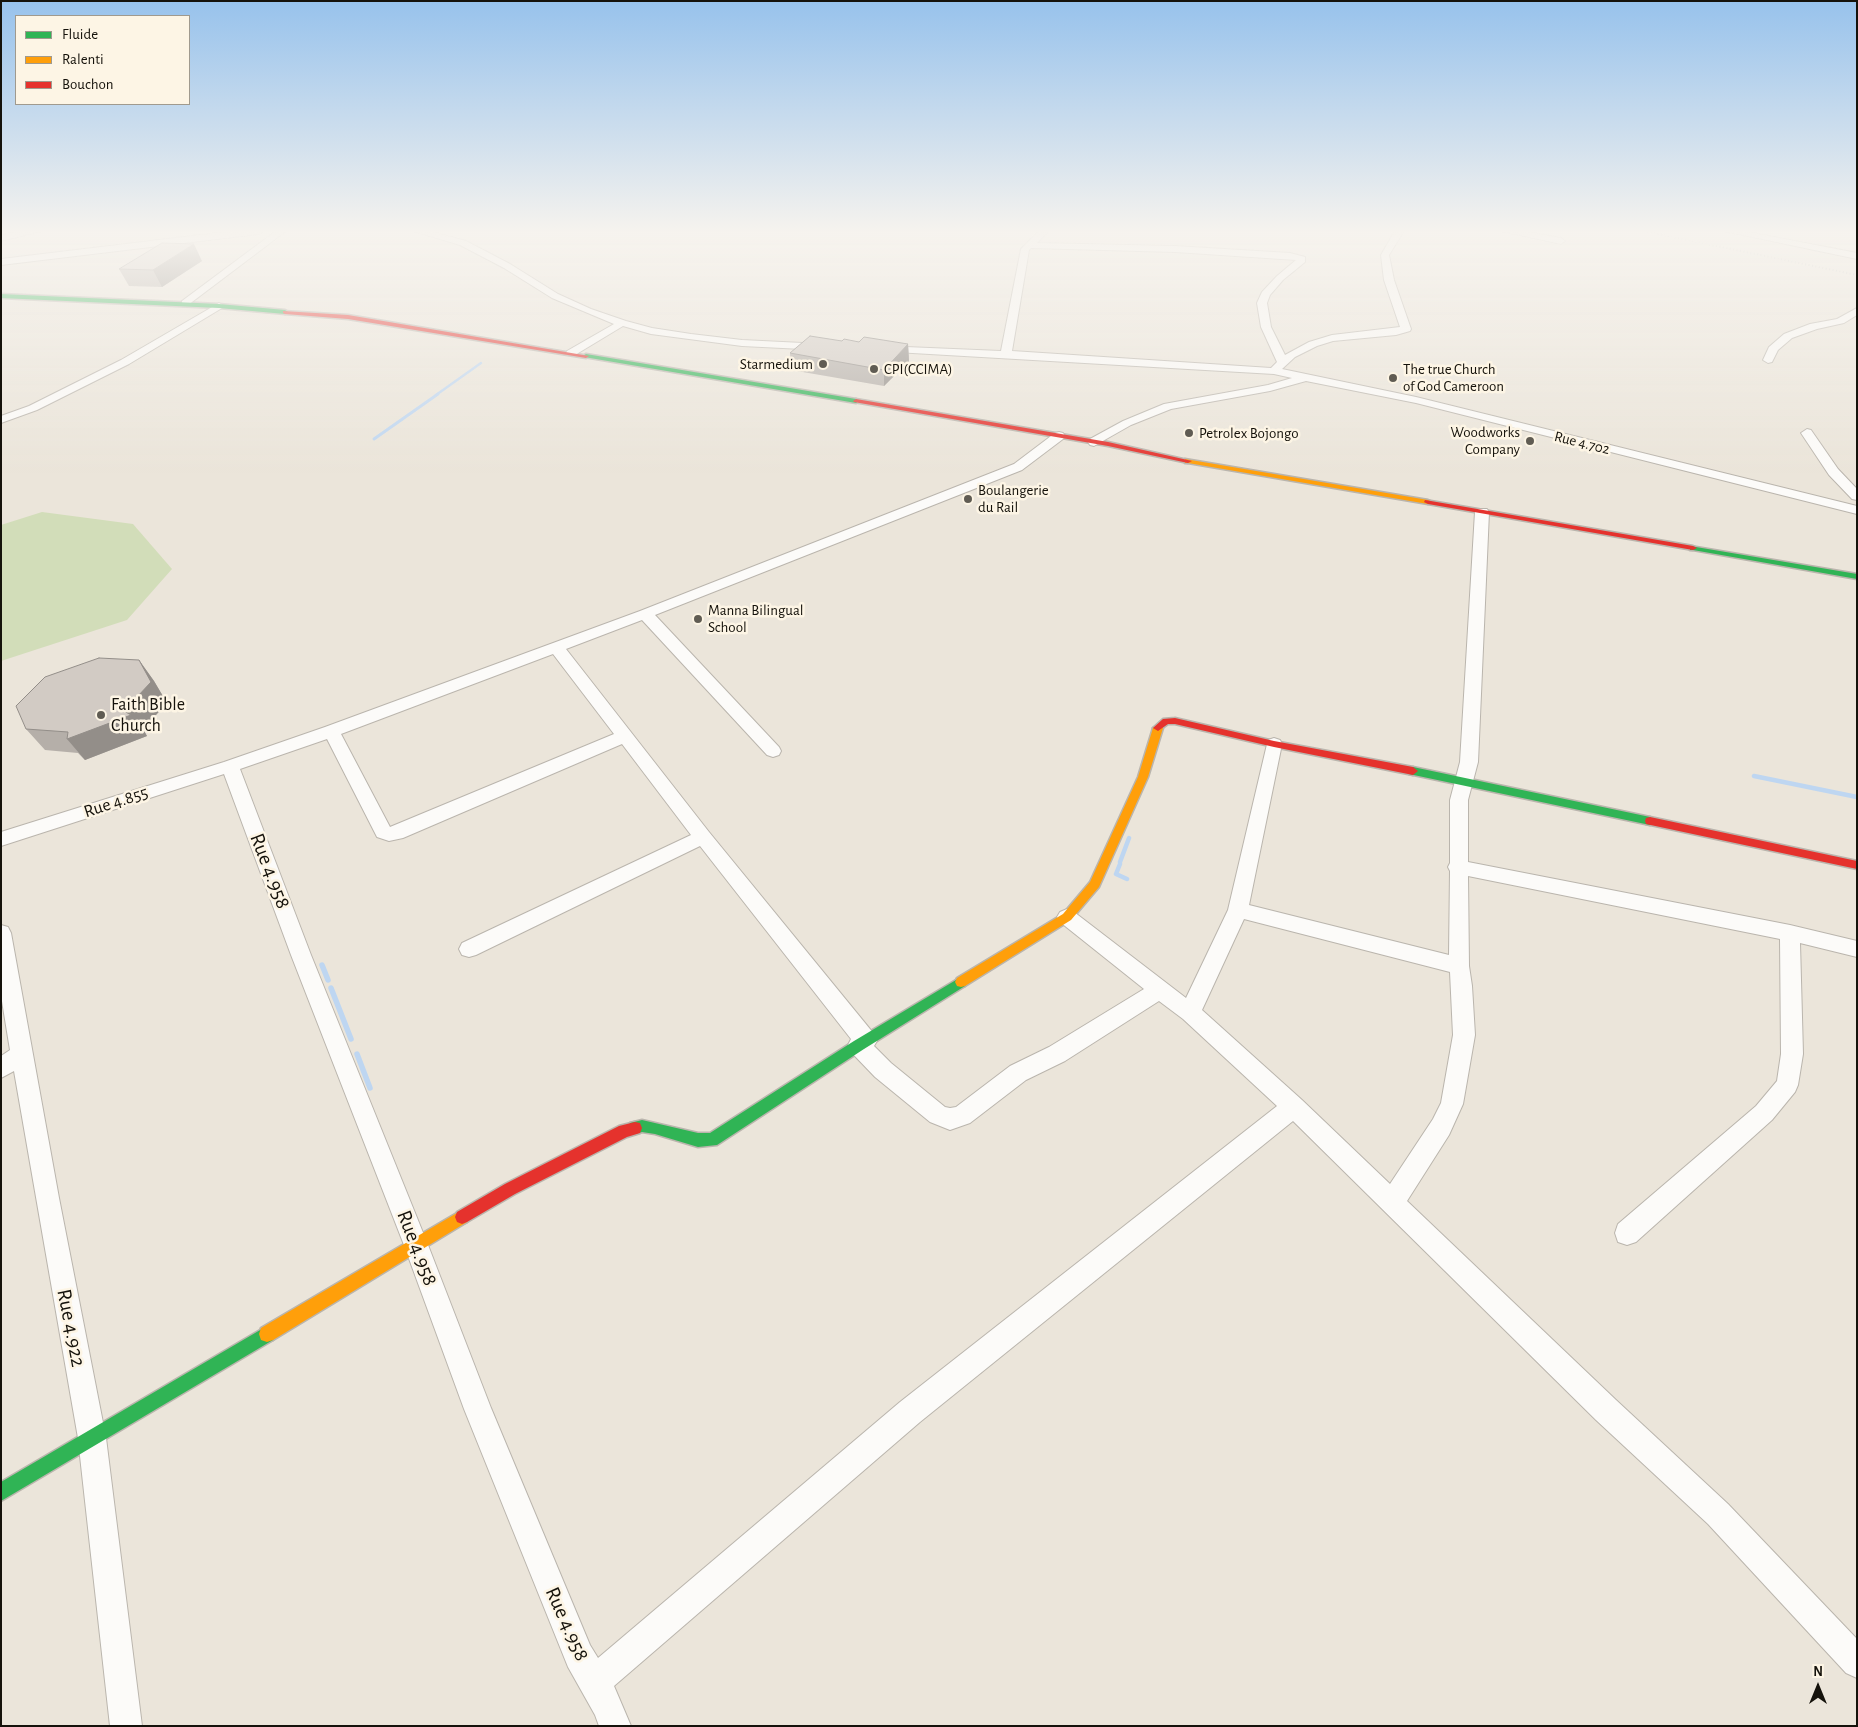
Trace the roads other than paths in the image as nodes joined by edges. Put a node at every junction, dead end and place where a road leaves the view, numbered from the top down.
1 (210, 312) edge
2 (278, 312) edge
3 (590, 312) edge
4 (1014, 312) edge
5 (1264, 312) edge
6 (1400, 312) edge
7 (1856, 312) edge
8 (622, 323) junction
9 (838, 347) edge
10 (867, 348) edge
11 (571, 354) junction
12 (1006, 354) junction
13 (1768, 360) dead end
14 (1283, 363) junction
15 (1274, 371) junction
16 (1307, 377) junction
17 (1, 420) edge
18 (1807, 433) dead end
19 (1059, 436) junction
20 (1094, 442) junction
21 (1108, 444) junction
22 (1857, 496) edge
23 (1857, 510) edge
24 (1482, 512) junction
25 (1596, 528) junction
26 (1857, 569) edge
27 (1857, 577) edge
28 (645, 614) junction
29 (556, 647) junction
30 (331, 731) junction
31 (625, 736) junction
32 (1274, 744) junction
33 (773, 751) dead end
34 (230, 766) junction
35 (1463, 781) junction
36 (703, 837) junction
37 (1, 839) edge
38 (1857, 865) edge
39 (1457, 867) junction
40 (1238, 910) junction
41 (1067, 917) junction
42 (1, 933) edge
43 (1790, 934) junction
44 (469, 949) dead end
45 (1857, 949) edge
46 (1459, 966) junction
47 (1160, 989) junction
48 (1190, 1013) junction
49 (862, 1043) junction
50 (23, 1053) junction
51 (1, 1068) edge
52 (1294, 1107) junction
53 (1392, 1203) junction
54 (1627, 1233) dead end
55 (416, 1245) junction
56 (92, 1438) junction
57 (1, 1492) edge
58 (1857, 1662) edge
59 (594, 1682) junction
60 (126, 1726) edge
61 (615, 1726) edge

1 - 17 street
2 - 11 main road
3 - 8 street
4 - 12 street
5 - 14 street
6 - 14 street
7 - 13 street
8 - 9 street
8 - 11 street
10 - 12 street, Rue 4.702
11 - 19 main road
12 - 15 street, Rue 4.702
14 - 15 street
15 - 16 street, Rue 4.702
16 - 20 street
16 - 23 street, Rue 4.702
18 - 22 street
19 - 20 main road
19 - 28 street, Rue 4.855
20 - 21 main road
21 - 24 main road
21 - 25 main road
24 - 25 main road
24 - 35 street
25 - 26 main road
25 - 27 main road
28 - 29 street, Rue 4.855
28 - 33 street
29 - 30 street, Rue 4.855
29 - 31 street
30 - 31 street
30 - 34 street, Rue 4.855
31 - 36 street
32 - 35 main road
32 - 40 street
32 - 41 main road
34 - 37 street, Rue 4.855
34 - 55 street, Rue 4.958
35 - 38 main road
35 - 39 street
36 - 44 street
36 - 49 street
39 - 43 street
39 - 46 street
40 - 46 street
40 - 48 street
41 - 47 street
41 - 49 main road
42 - 50 street, Rue 4.922
43 - 45 street
43 - 54 street
46 - 53 street
47 - 48 street
47 - 49 street
48 - 52 street
49 - 55 main road
50 - 51 street
50 - 56 street, Rue 4.922
52 - 53 street
52 - 59 street
53 - 58 street
55 - 56 main road
55 - 59 street, Rue 4.958
56 - 57 main road
56 - 60 street, Rue 4.922
59 - 61 street, Rue 4.958

